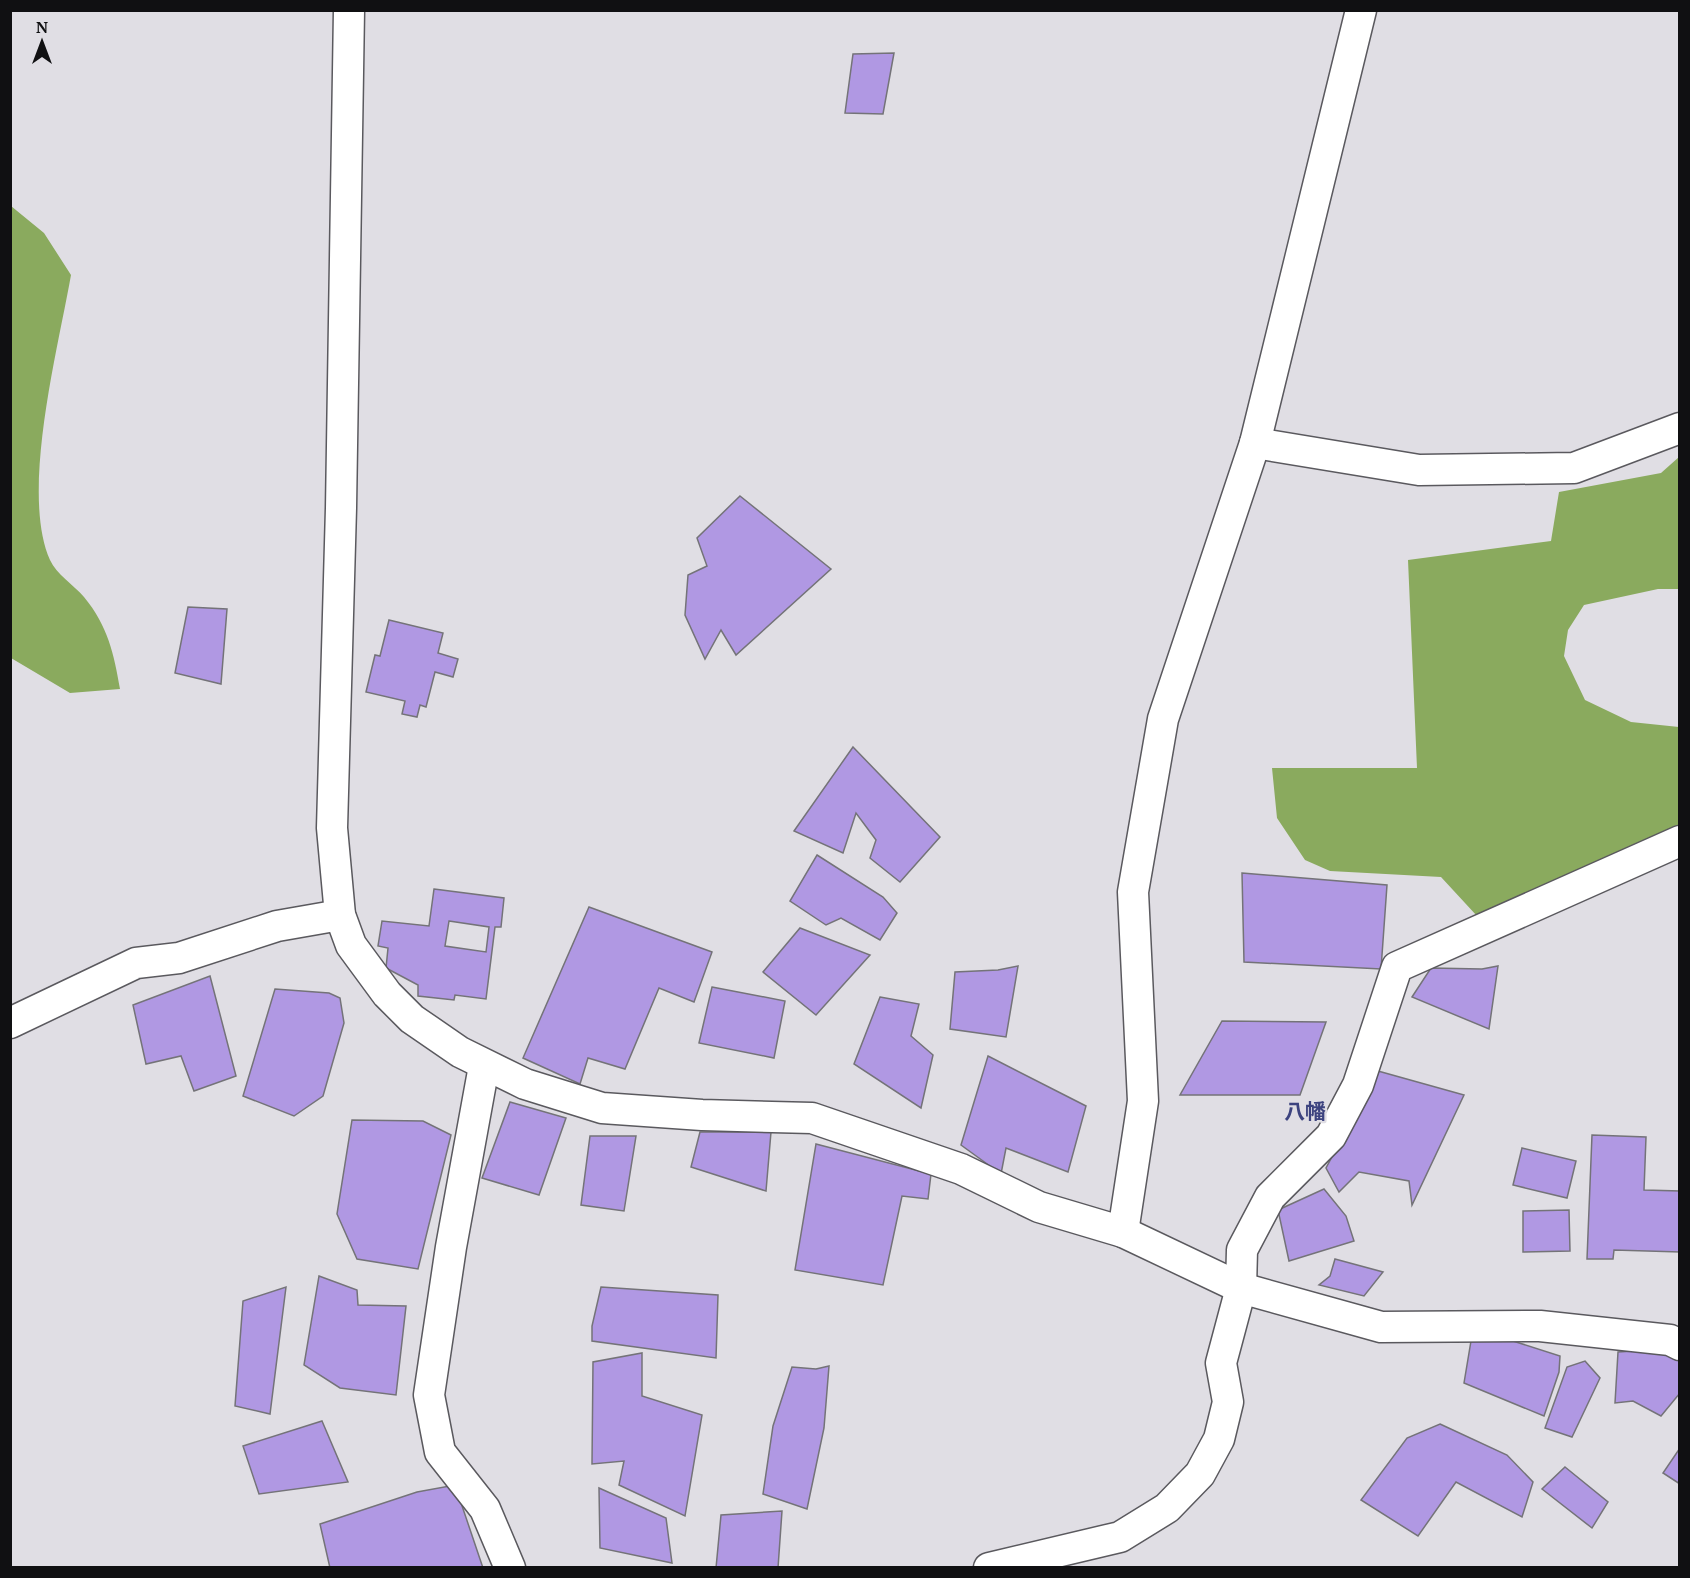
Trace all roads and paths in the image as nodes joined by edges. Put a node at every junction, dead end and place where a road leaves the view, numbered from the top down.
1 (350, 10) edge
2 (1361, 10) edge
3 (1680, 428) edge
4 (1254, 443) junction
5 (1680, 841) edge
6 (340, 915) junction
7 (10, 1023) edge
8 (484, 1066) junction
9 (1123, 1232) junction
10 (1240, 1288) junction
11 (1680, 1345) edge
12 (510, 1568) edge
13 (988, 1568) edge

1 - 6 street
2 - 4 street
3 - 4 street
4 - 9 street
5 - 10 street
6 - 7 street
6 - 8 street
8 - 9 street
8 - 12 street
9 - 10 street
10 - 11 street
10 - 13 street

